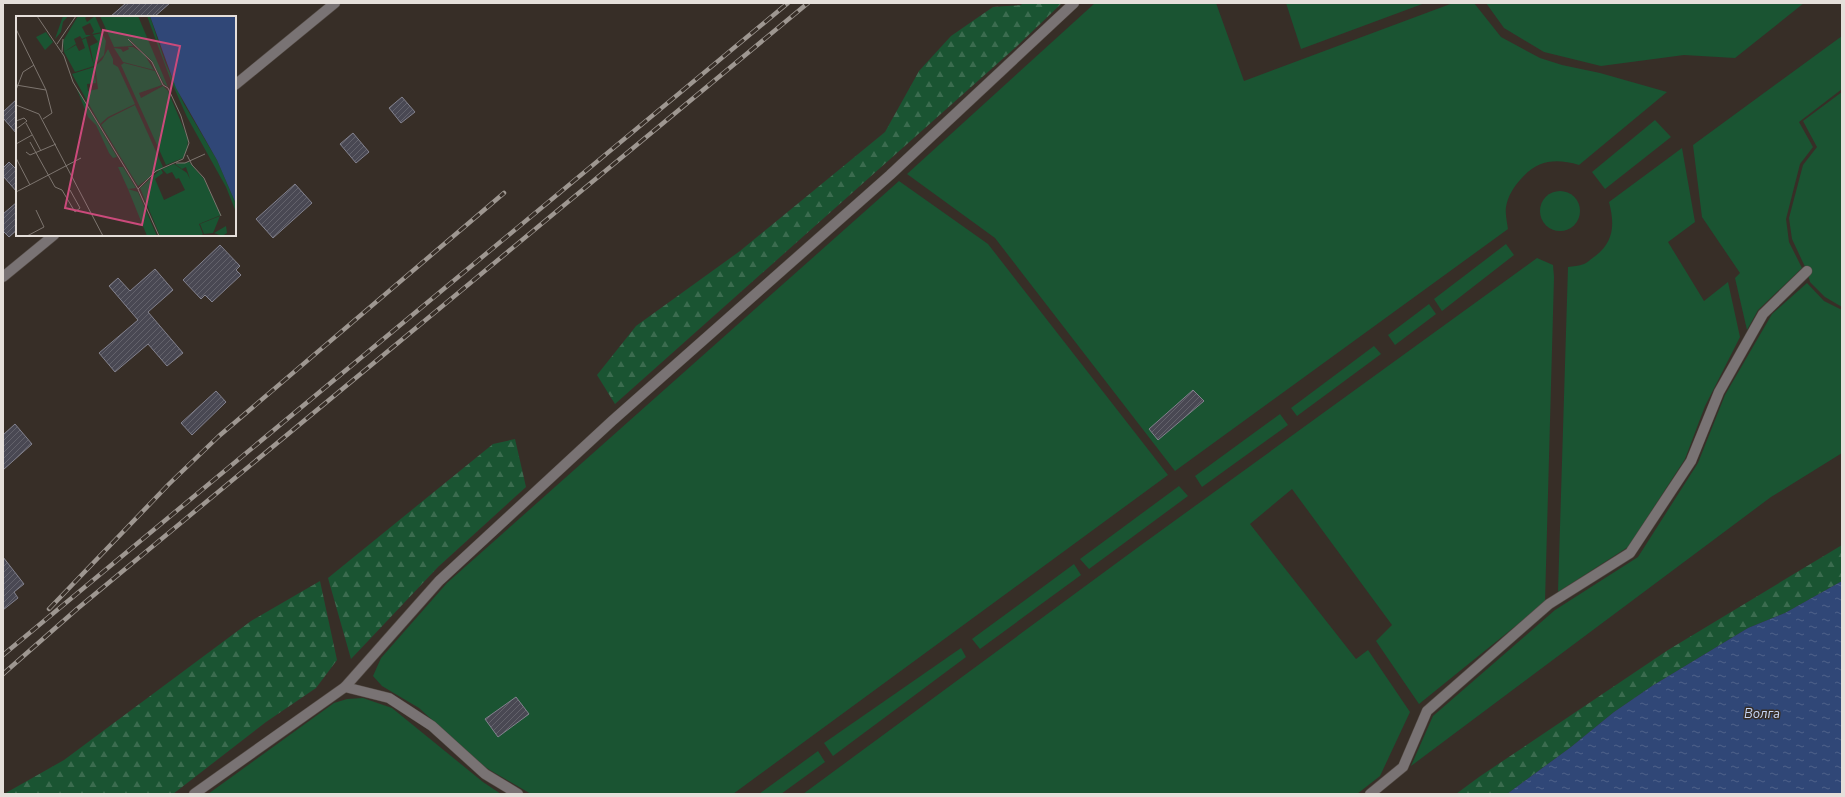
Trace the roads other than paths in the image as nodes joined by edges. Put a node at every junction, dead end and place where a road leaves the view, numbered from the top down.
1 (335, 3) edge
2 (1074, 3) edge
3 (236, 84) edge
4 (53, 236) edge
5 (1807, 271) dead end
6 (3, 277) edge
7 (345, 687) junction
8 (194, 794) edge
9 (518, 794) edge
10 (1370, 794) edge

1 - 3 street
2 - 7 street
4 - 6 street
5 - 10 street
7 - 8 street
7 - 9 street

